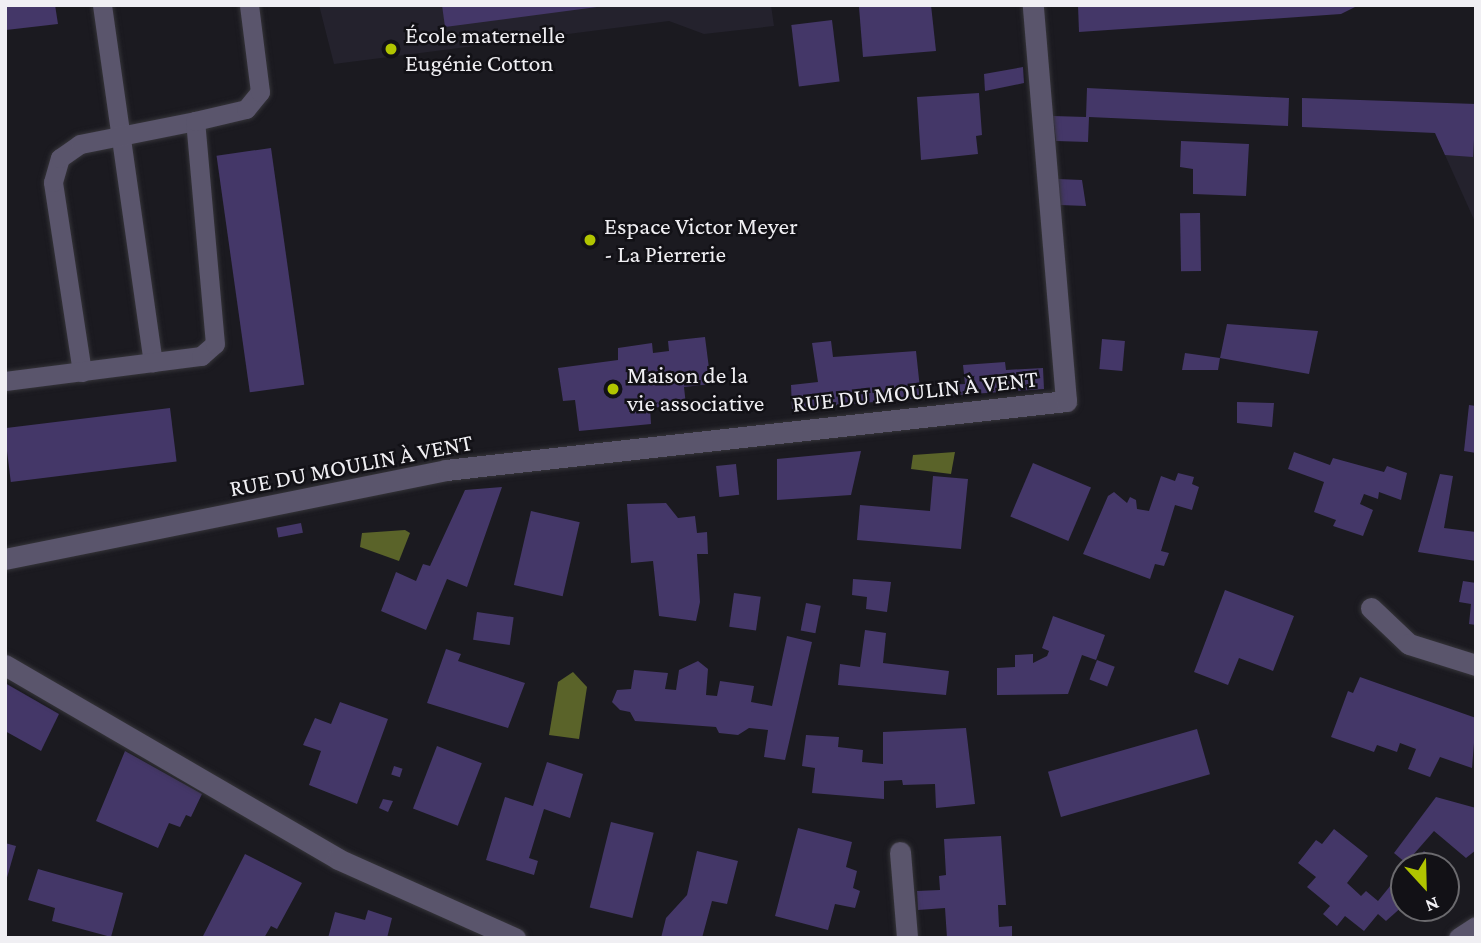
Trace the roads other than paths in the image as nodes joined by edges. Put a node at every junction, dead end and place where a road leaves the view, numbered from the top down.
1 (102, 5) edge
2 (249, 5) edge
3 (1033, 5) edge
4 (195, 121) junction
5 (120, 137) junction
6 (153, 362) junction
7 (82, 372) junction
8 (5, 381) edge
9 (5, 559) edge
10 (1371, 608) dead end
11 (1476, 664) edge
12 (5, 665) edge
13 (900, 852) dead end
14 (1476, 927) edge
15 (515, 938) edge
16 (906, 938) edge
17 (1459, 938) edge

1 - 5 lane
2 - 4 lane
3 - 9 street, RUE DU MOULIN À VENT
4 - 5 lane
4 - 6 lane
5 - 6 lane
5 - 7 lane
6 - 7 lane
7 - 8 lane
10 - 11 street
12 - 15 street
13 - 16 street
14 - 17 street

